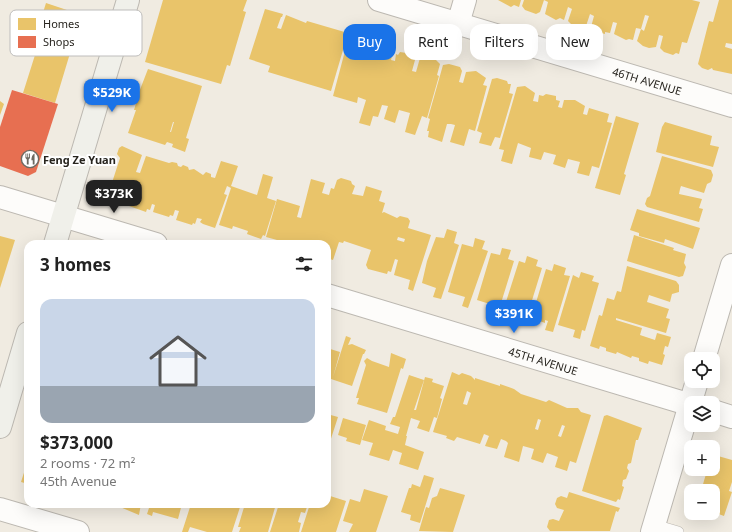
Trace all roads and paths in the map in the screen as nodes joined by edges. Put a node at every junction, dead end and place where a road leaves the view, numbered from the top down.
1 (128, 0) edge
2 (379, 0) edge
3 (465, 0) edge
4 (125, 10) edge
5 (458, 24) joint
6 (462, 25) edge
7 (111, 56) edge
8 (732, 106) edge
9 (0, 197) edge
10 (63, 216) junction
11 (56, 240) edge
12 (143, 240) edge
13 (732, 265) edge
14 (331, 296) edge
15 (24, 346) edge
16 (706, 352) edge
17 (684, 403) edge
18 (720, 413) edge
19 (732, 417) edge
20 (0, 427) edge
21 (684, 428) edge
22 (0, 509) edge
23 (653, 528) edge
24 (78, 532) edge
25 (678, 532) edge

1 - 4 street
2 - 5 street, 46TH AVENUE
3 - 5 street
6 - 8 street, 46TH AVENUE
7 - 10 street
9 - 10 street
10 - 11 street
10 - 12 street
13 - 16 street
14 - 17 street, 45TH AVENUE
15 - 20 street
18 - 19 street
21 - 23 street
22 - 24 street
23 - 25 lane

